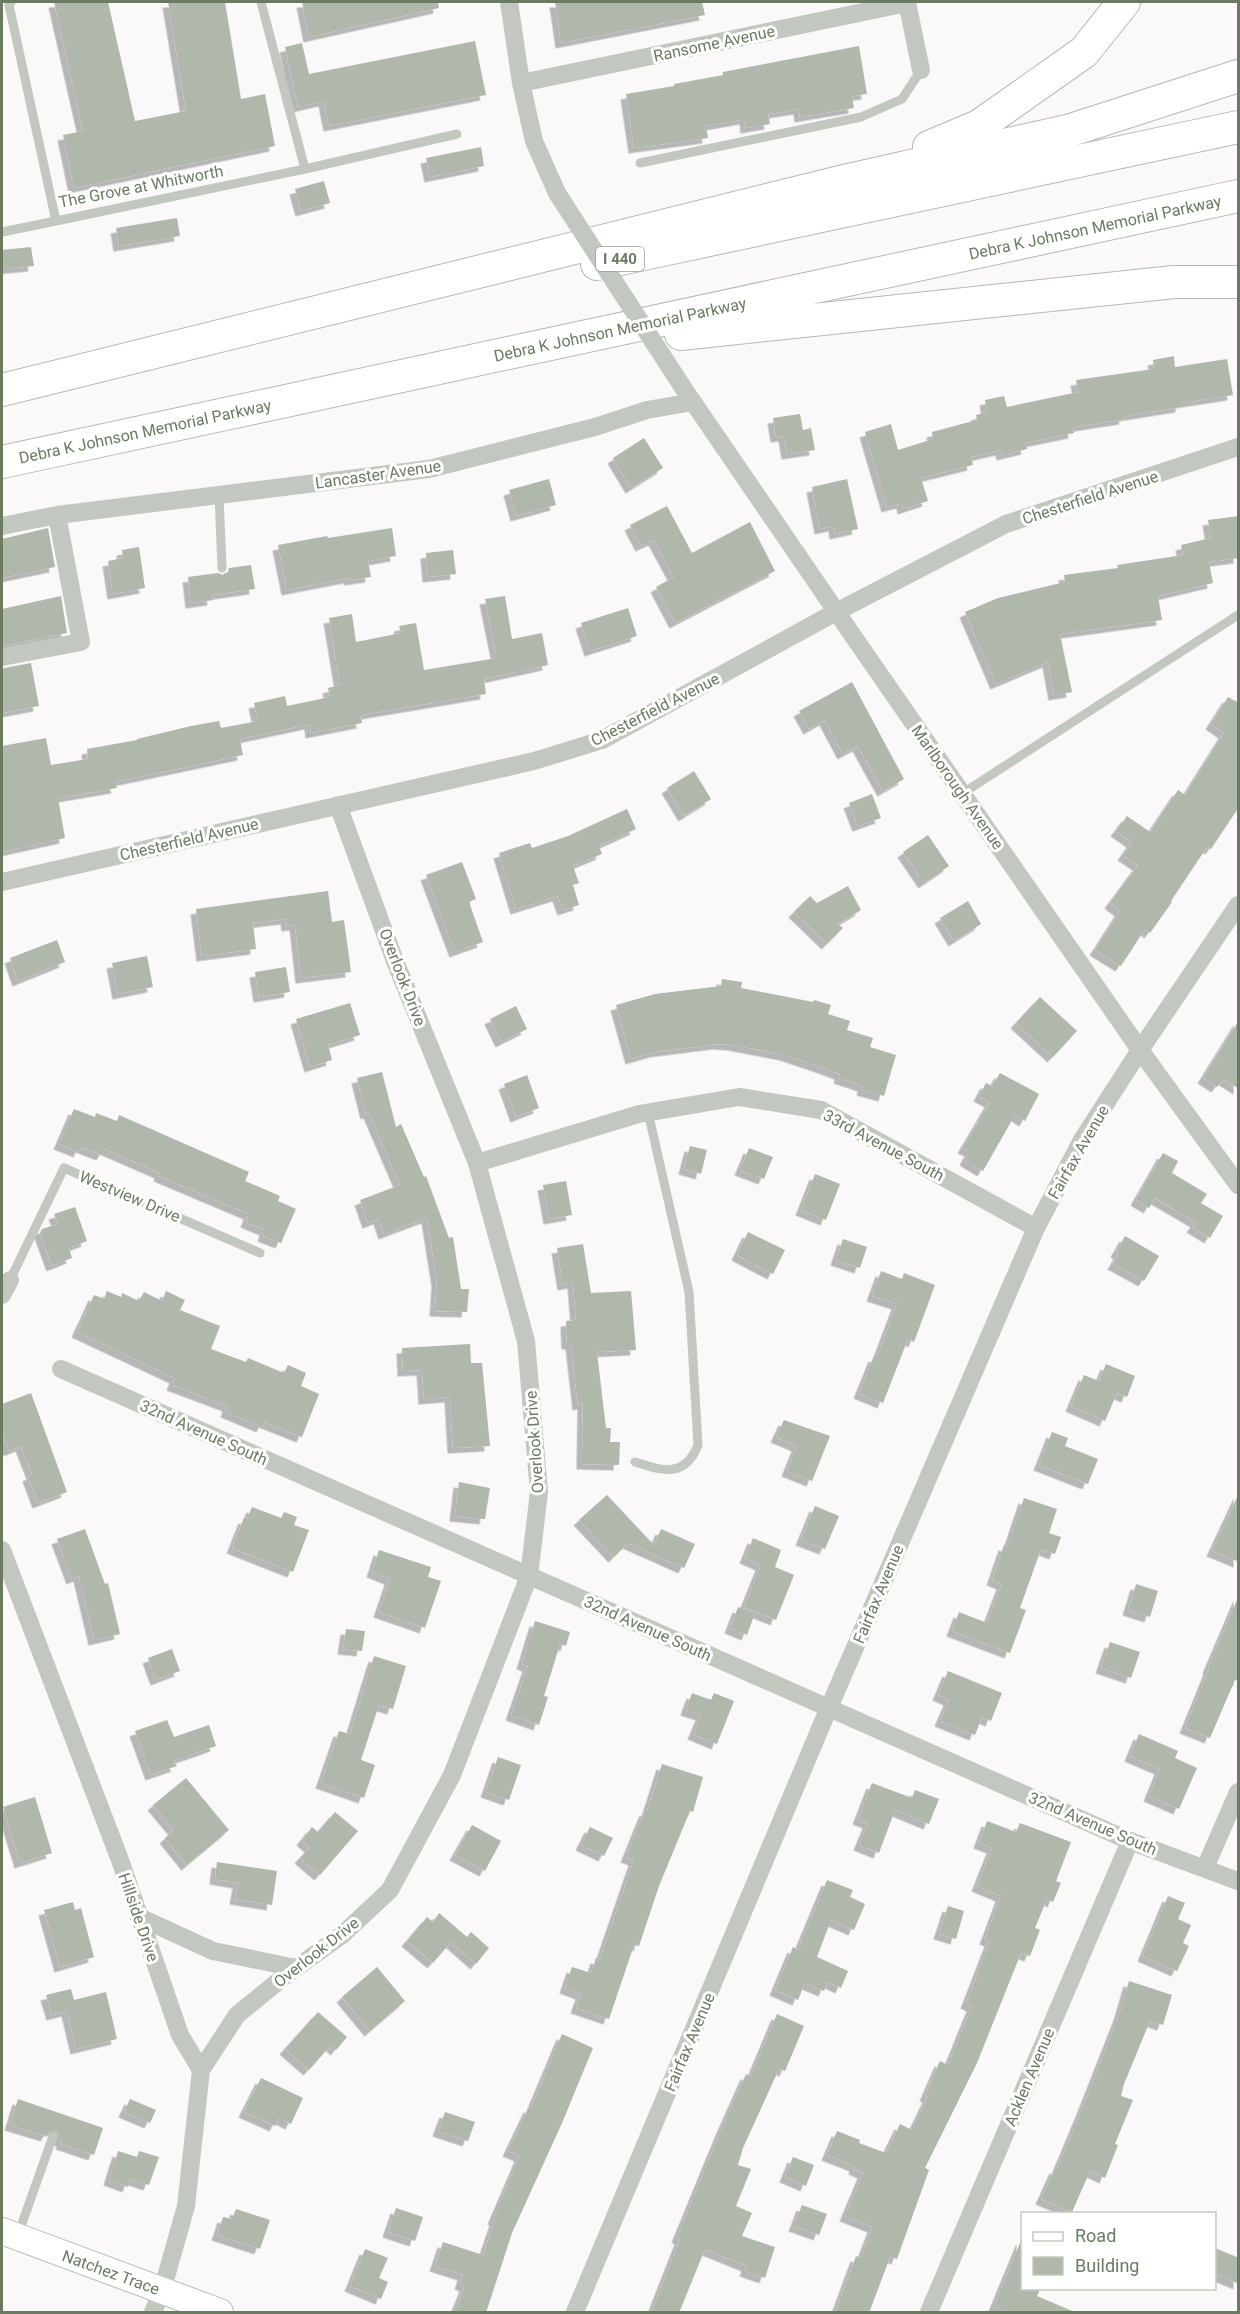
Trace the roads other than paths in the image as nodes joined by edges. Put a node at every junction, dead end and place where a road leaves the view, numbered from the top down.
1 (261, 2) edge
2 (508, 2) edge
3 (907, 2) edge
4 (1124, 2) edge
5 (8, 3) edge
6 (921, 70) joint
7 (1239, 76) edge
8 (521, 83) junction
9 (1239, 127) edge
10 (457, 134) dead end
11 (640, 164) dead end
12 (305, 169) junction
13 (848, 180) junction
14 (1239, 196) edge
15 (56, 221) junction
16 (2, 232) edge
17 (1232, 281) edge
18 (507, 353) junction
19 (2, 390) edge
20 (693, 402) junction
21 (1239, 447) edge
22 (2, 462) edge
23 (219, 495) junction
24 (57, 514) junction
25 (2, 526) edge
26 (222, 568) dead end
27 (836, 612) junction
28 (1239, 615) edge
29 (2, 657) edge
30 (963, 793) junction
31 (338, 805) junction
32 (2, 882) edge
33 (1239, 905) edge
34 (1140, 1050) junction
35 (648, 1112) junction
36 (477, 1163) junction
37 (1239, 1185) edge
38 (1036, 1228) junction
39 (260, 1253) dead end
40 (6, 1287) edge
41 (61, 1369) dead end
42 (635, 1462) dead end
43 (2, 1550) edge
44 (529, 1576) junction
45 (830, 1708) junction
46 (1239, 1792) edge
47 (1130, 1841) junction
48 (1205, 1868) junction
49 (1239, 1881) edge
50 (139, 1917) junction
51 (296, 1968) junction
52 (201, 2070) junction
53 (53, 2136) dead end
54 (9, 2234) edge
55 (157, 2302) edge
56 (220, 2313) edge
57 (575, 2313) edge
58 (929, 2313) edge

1 - 12 lane
2 - 8 street, Marlborough Avenue
3 - 6 street
3 - 8 street, Ransome Avenue
4 - 13 highway
5 - 15 lane, The Grove at Whitworth
6 - 11 lane
7 - 13 highway
8 - 20 street, Marlborough Avenue, bridge
9 - 19 highway, I 440
10 - 12 lane, The Grove at Whitworth
12 - 15 lane, The Grove at Whitworth
13 - 19 highway
14 - 18 highway, Debra K Johnson Memorial Parkway
15 - 16 lane
17 - 18 highway
18 - 22 highway, Debra K Johnson Memorial Parkway
20 - 23 street, Lancaster Avenue
20 - 27 street, Marlborough Avenue
21 - 27 street, Chesterfield Avenue
23 - 24 street, Lancaster Avenue
23 - 26 lane
24 - 25 street, Lancaster Avenue
24 - 29 street
27 - 30 street, Marlborough Avenue
27 - 31 street, Chesterfield Avenue
28 - 30 lane
30 - 34 street, Marlborough Avenue
31 - 32 street, Chesterfield Avenue
31 - 36 street, Overlook Drive
33 - 34 street, Fairfax Avenue
34 - 37 street, Marlborough Avenue
34 - 38 street, Fairfax Avenue
35 - 36 street, 33rd Avenue South
35 - 38 street, 33rd Avenue South
35 - 42 lane
36 - 44 street, Overlook Drive
38 - 45 street, Fairfax Avenue
39 - 40 lane, Westview Drive
41 - 44 street, 32nd Avenue South
43 - 50 street, Hillside Drive
44 - 45 street, 32nd Avenue South
44 - 51 street, Overlook Drive
45 - 47 street, 32nd Avenue South
45 - 57 street, Fairfax Avenue
46 - 48 street
47 - 48 street, 32nd Avenue South
47 - 58 street, Acklen Avenue
48 - 49 street, 32nd Avenue South
50 - 51 street
50 - 52 street, Hillside Drive
51 - 52 street, Overlook Drive
52 - 55 street
53 - 54 lane
54 - 55 main road, Natchez Trace
55 - 56 main road, Natchez Trace

